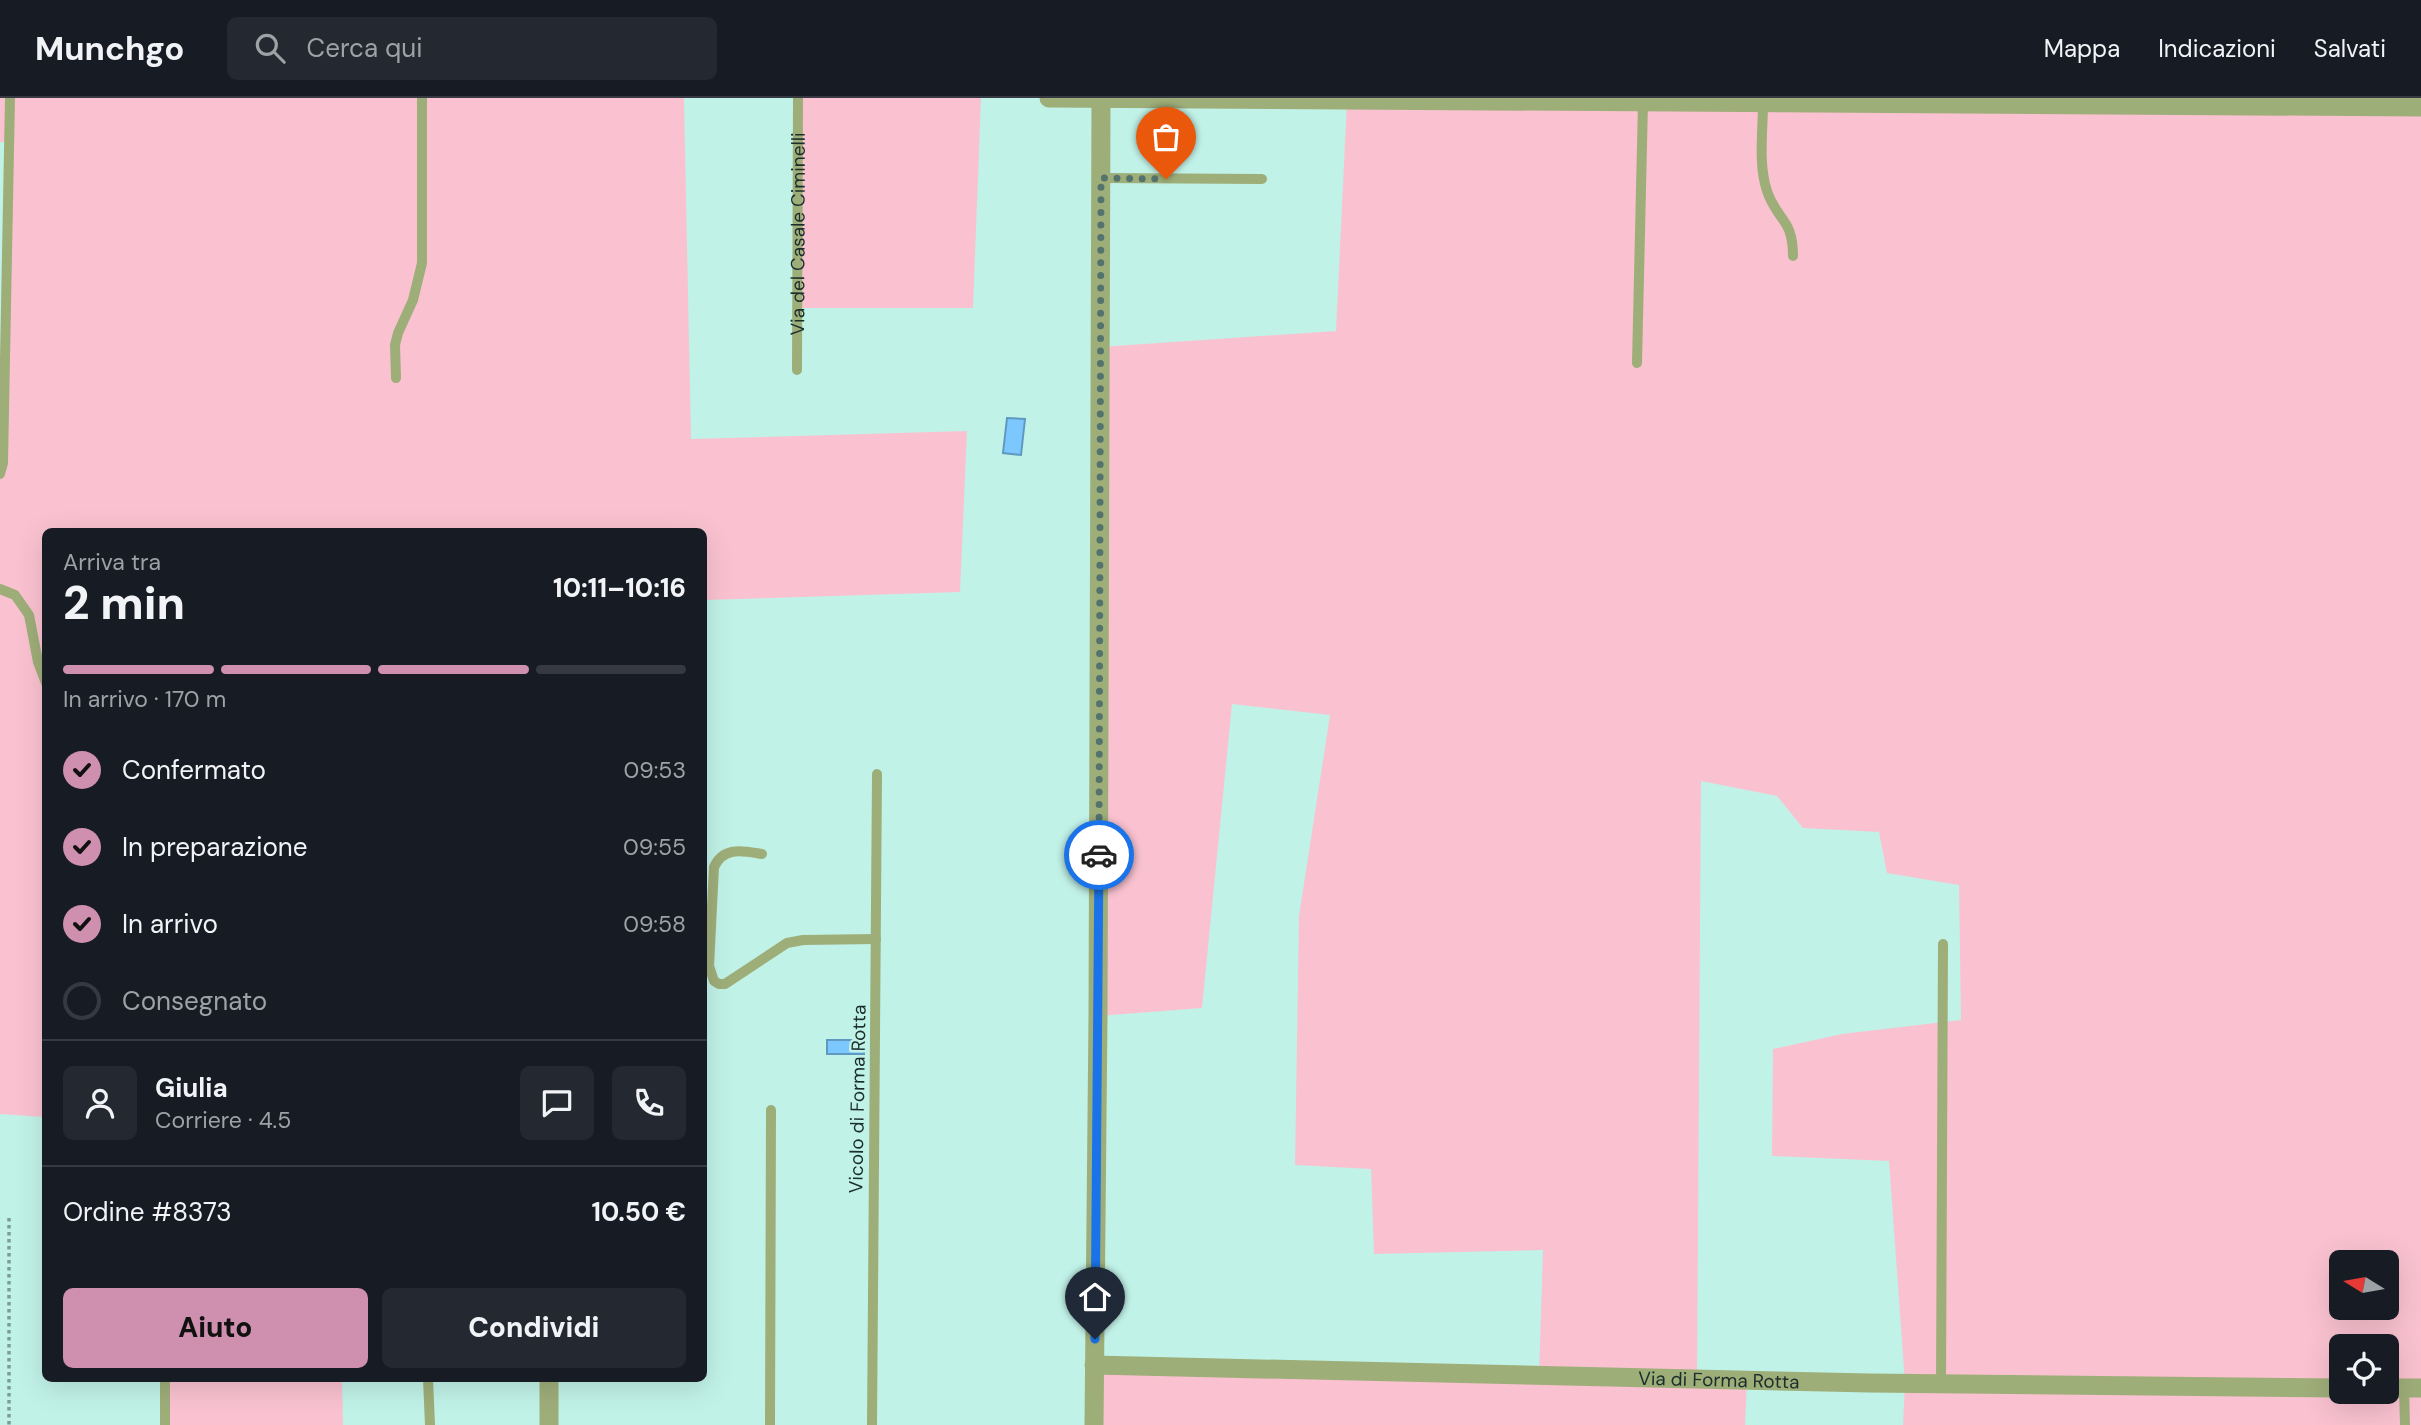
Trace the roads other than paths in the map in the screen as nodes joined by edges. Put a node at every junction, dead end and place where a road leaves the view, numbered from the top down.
1 (10, 98) edge
2 (422, 98) edge
3 (798, 98) edge
4 (1049, 98) edge
5 (1101, 99) edge
6 (1638, 101) edge
7 (1755, 101) edge
8 (1965, 101) edge
9 (2067, 101) edge
10 (2416, 104) edge
11 (1101, 178) junction
12 (1262, 179) dead end
13 (1793, 257) dead end
14 (1637, 363) dead end
15 (797, 370) dead end
16 (396, 378) dead end
17 (0, 474) edge
18 (0, 589) edge
19 (42, 672) edge
20 (877, 774) dead end
21 (762, 854) dead end
22 (876, 939) junction
23 (1943, 944) dead end
24 (771, 1110) dead end
25 (1094, 1365) junction
26 (165, 1382) edge
27 (428, 1382) edge
28 (549, 1382) edge
29 (1941, 1384) junction
30 (2329, 1388) edge
31 (2404, 1388) edge
32 (165, 1425) edge
33 (430, 1425) edge
34 (549, 1425) edge
35 (771, 1425) edge
36 (872, 1425) edge
37 (1094, 1425) edge
38 (2405, 1425) edge

1 - 17 lane
2 - 16 lane
3 - 15 lane, Via del Casale Ciminelli
4 - 5 street
5 - 6 street
5 - 11 street
6 - 7 street
6 - 14 lane
7 - 8 street
7 - 13 lane
8 - 9 street
9 - 10 street
11 - 12 lane
11 - 25 street
18 - 19 lane
20 - 22 lane, Vicolo di Forma Rotta
21 - 22 lane
22 - 36 lane, Vicolo di Forma Rotta
23 - 29 lane
24 - 35 lane
25 - 29 street, Via di Forma Rotta
25 - 37 street
26 - 32 lane
27 - 33 lane
28 - 34 street
29 - 30 street, Via di Forma Rotta
31 - 38 lane

